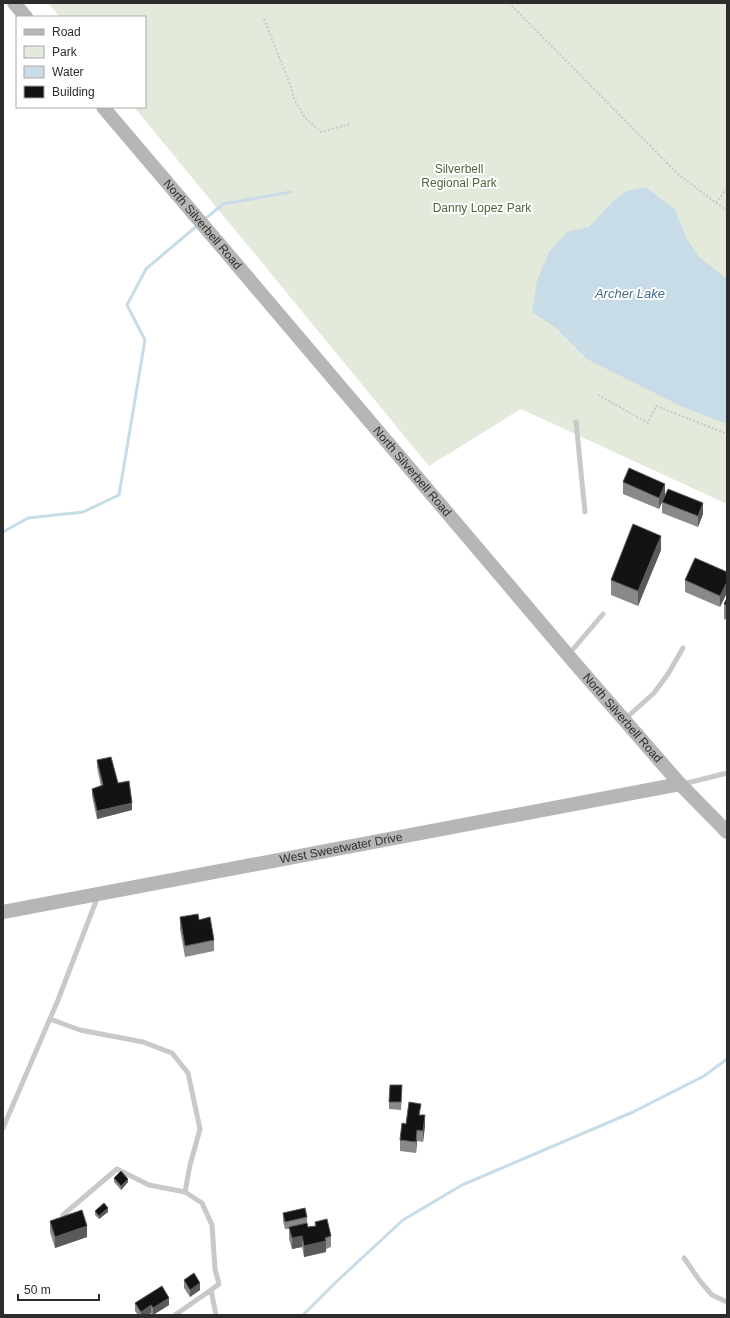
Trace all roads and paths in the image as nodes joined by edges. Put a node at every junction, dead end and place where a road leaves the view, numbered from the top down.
1 (14, 3) edge
2 (509, 3) edge
3 (25, 16) edge
4 (264, 19) dead end
5 (104, 108) edge
6 (351, 124) dead end
7 (727, 188) edge
8 (716, 203) junction
9 (727, 211) edge
10 (598, 395) dead end
11 (576, 422) dead end
12 (727, 434) edge
13 (585, 512) dead end
14 (603, 614) dead end
15 (683, 648) dead end
16 (568, 655) junction
17 (624, 720) junction
18 (727, 773) edge
19 (680, 784) junction
20 (727, 832) edge
21 (99, 895) junction
22 (3, 912) edge
23 (50, 1019) junction
24 (3, 1128) edge
25 (185, 1192) junction
26 (63, 1215) edge
27 (684, 1258) dead end
28 (211, 1290) junction
29 (727, 1302) edge
30 (175, 1315) edge
31 (216, 1315) edge

1 - 3 main road
2 - 8 path
4 - 6 path
5 - 16 main road, North Silverbell Road
7 - 8 path
8 - 9 path
10 - 12 path
11 - 13 lane
14 - 16 lane
15 - 17 lane
16 - 17 main road, North Silverbell Road
17 - 19 main road, North Silverbell Road
18 - 19 lane
19 - 20 main road, North Silverbell Road
19 - 21 main road, West Sweetwater Drive
21 - 22 main road, West Sweetwater Drive
21 - 23 lane
23 - 24 lane
23 - 25 lane
25 - 26 lane
25 - 28 lane
27 - 29 lane
28 - 30 lane
28 - 31 lane

